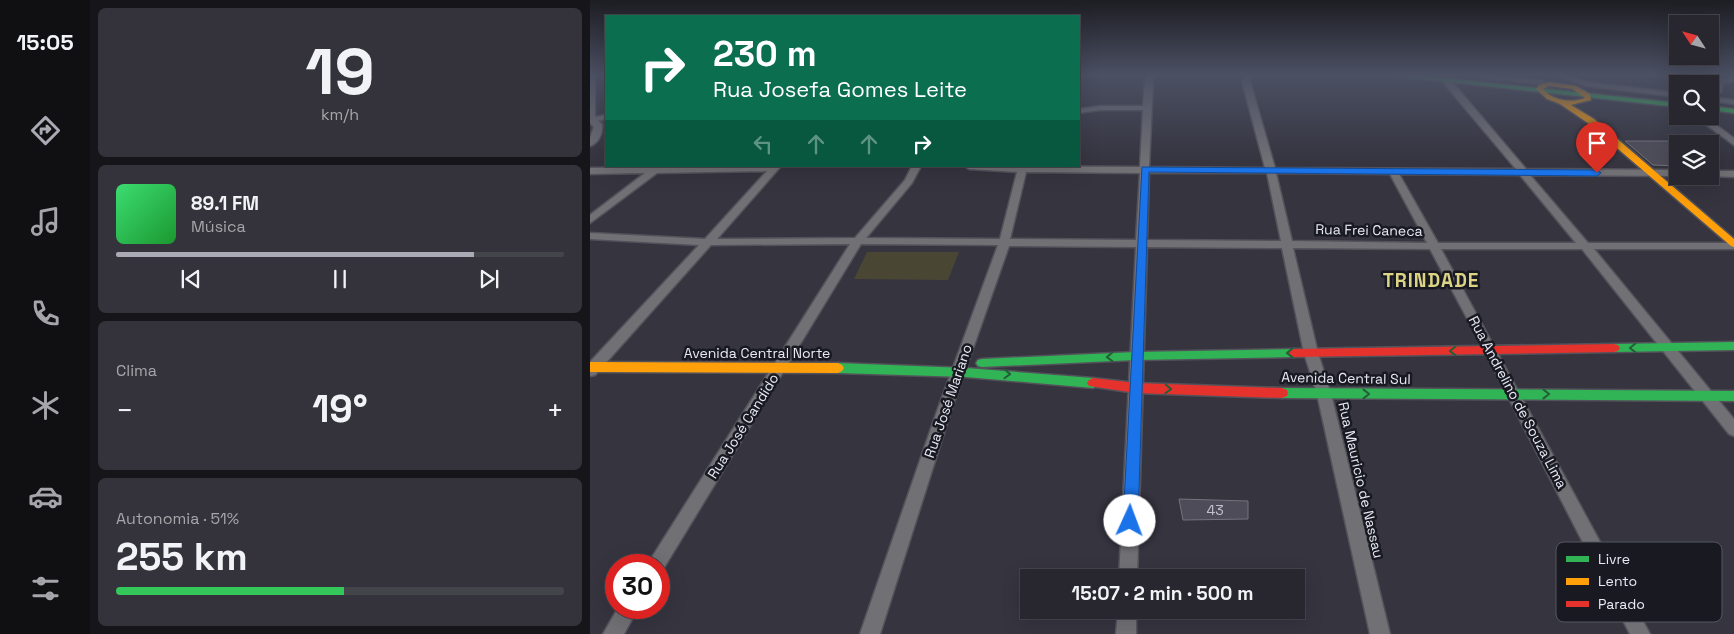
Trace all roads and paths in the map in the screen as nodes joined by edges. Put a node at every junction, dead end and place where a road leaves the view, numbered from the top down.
1 (590, 104) edge
2 (1147, 104) edge
3 (1252, 104) edge
4 (1466, 104) edge
5 (1564, 104) edge
6 (1588, 104) edge
7 (1147, 108) junction
8 (1719, 109) edge
9 (1080, 111) edge
10 (1734, 111) edge
11 (605, 117) edge
12 (590, 120) edge
13 (1591, 121) junction
14 (1710, 125) edge
15 (1716, 129) junction
16 (1734, 130) edge
17 (592, 141) edge
18 (1734, 142) edge
19 (776, 167) edge
20 (916, 167) edge
21 (996, 167) edge
22 (657, 168) edge
23 (1022, 168) edge
24 (1145, 169) junction
25 (590, 171) edge
26 (1271, 171) junction
27 (1393, 171) junction
28 (1523, 173) junction
29 (1652, 173) junction
30 (1669, 173) edge
31 (1719, 174) edge
32 (1734, 174) edge
33 (590, 220) edge
34 (590, 236) edge
35 (858, 241) junction
36 (709, 242) junction
37 (1004, 242) junction
38 (1141, 244) junction
39 (1288, 244) junction
40 (1734, 245) edge
41 (1434, 246) junction
42 (1585, 246) junction
43 (1734, 346) edge
44 (1667, 347) junction
45 (1491, 350) junction
46 (1311, 353) junction
47 (1136, 356) junction
48 (591, 368) edge
49 (780, 368) junction
50 (959, 368) junction
51 (1136, 388) junction
52 (1324, 394) junction
53 (1514, 394) junction
54 (1706, 395) junction
55 (1734, 396) edge
56 (1734, 430) edge
57 (1592, 542) edge
58 (663, 554) edge
59 (1128, 569) edge
60 (622, 619) edge
61 (1127, 619) edge
62 (1634, 622) edge
63 (613, 634) edge
64 (870, 634) edge
65 (1126, 634) edge
66 (1380, 634) edge
67 (1640, 634) edge

1 - 12 street
2 - 7 street
3 - 26 street, Rua Mauricio de Nassau
4 - 28 street
5 - 13 main road
6 - 13 main road
7 - 9 street
7 - 24 street
8 - 10 main road
11 - 12 street
12 - 17 street
13 - 29 main road
14 - 15 street
15 - 16 street
15 - 18 street
19 - 22 street
19 - 36 street
20 - 35 street, Rua José Candido
21 - 23 street
22 - 25 street
22 - 33 street
23 - 24 street
23 - 37 street, Rua José Mariano
24 - 26 street
24 - 38 street
26 - 27 street
26 - 39 street, Rua Mauricio de Nassau
27 - 28 street
27 - 41 street, Rua Andrelino de Souza Lima
28 - 29 street
28 - 42 street
29 - 30 street
29 - 40 main road
31 - 32 street
34 - 36 street, Rua Frei Caneca
35 - 36 street, Rua Frei Caneca
35 - 37 street, Rua Frei Caneca
35 - 49 street, Rua José Candido
36 - 48 street
37 - 38 street, Rua Frei Caneca
37 - 50 street, Rua José Mariano
38 - 39 street, Rua Frei Caneca
38 - 47 street
39 - 41 street, Rua Frei Caneca
39 - 46 street, Rua Mauricio de Nassau
40 - 42 street, Rua Frei Caneca
41 - 42 street, Rua Frei Caneca
41 - 45 street, Rua Andrelino de Souza Lima
42 - 44 street
43 - 44 main road, Avenida Central Sul
44 -> 45 main road, Avenida Central Sul
44 - 54 street
45 -> 46 main road, Avenida Central Sul
45 - 53 street, Rua Andrelino de Souza Lima
46 -> 47 main road, Avenida Central Sul
46 - 52 street, Rua Mauricio de Nassau
47 -> 50 main road, Avenida Central Sul
47 - 51 street
48 - 49 main road, Avenida Central Norte
49 - 50 main road, Avenida Central Norte
49 - 58 street, Rua José Candido
50 -> 51 main road, Avenida Central Sul
50 - 64 street, Rua José Mariano
51 -> 52 main road, Avenida Central Sul
51 - 59 street
52 -> 53 main road, Avenida Central Sul
52 - 66 street, Rua Mauricio de Nassau
53 -> 54 main road, Avenida Central Sul
53 - 57 street, Rua Andrelino de Souza Lima
54 - 55 main road, Avenida Central Sul
54 - 56 street
60 - 63 street
61 - 65 street
62 - 67 street, Rua Andrelino de Souza Lima

